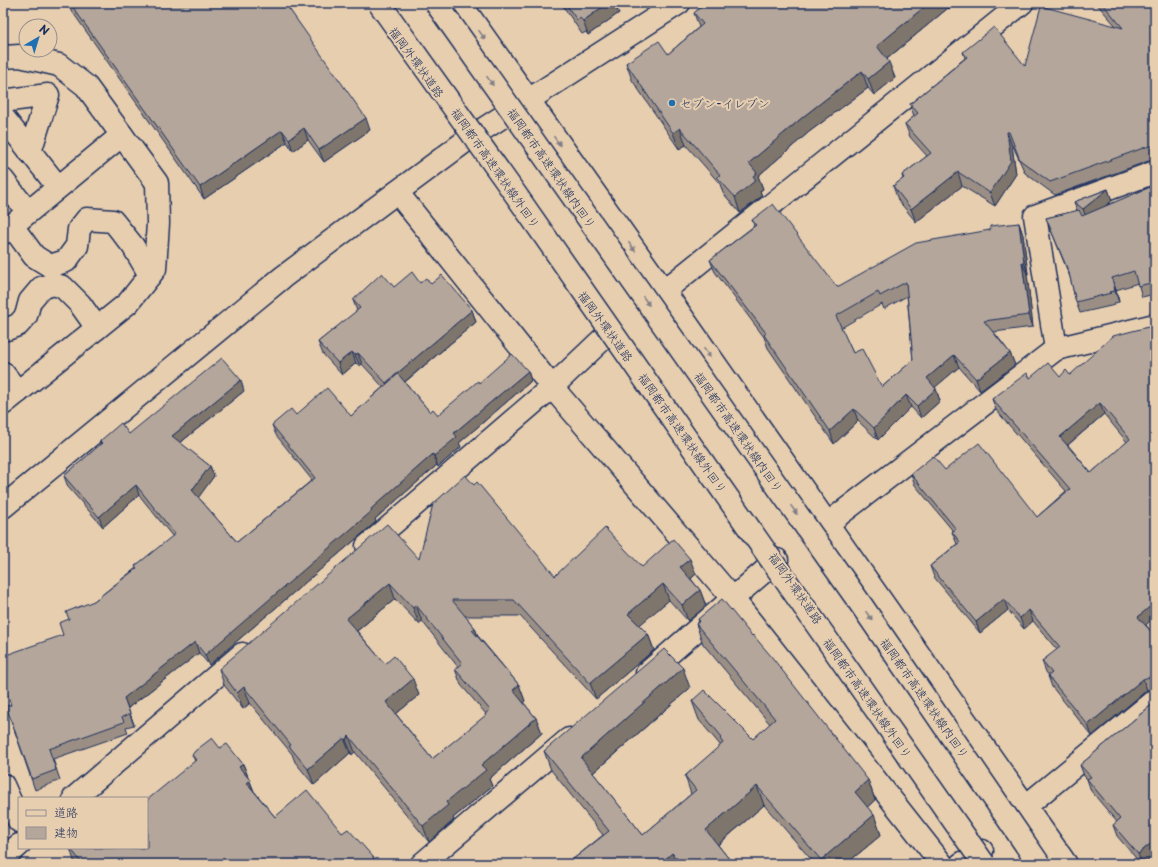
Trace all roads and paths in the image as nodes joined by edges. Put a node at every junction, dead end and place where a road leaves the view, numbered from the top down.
1 (374, 3) edge
2 (379, 3) edge
3 (436, 3) edge
4 (460, 3) edge
5 (679, 3) edge
6 (1022, 3) edge
7 (3, 57) edge
8 (3, 101) edge
9 (528, 101) junction
10 (3, 117) edge
11 (122, 135) junction
12 (471, 137) junction
13 (30, 152) junction
14 (1155, 172) edge
15 (3, 180) edge
16 (58, 187) junction
17 (396, 192) junction
18 (28, 212) junction
19 (7, 229) edge
20 (150, 275) junction
21 (664, 290) junction
22 (1155, 326) edge
23 (3, 328) edge
24 (97, 328) junction
25 (610, 332) junction
26 (1056, 349) junction
27 (3, 373) edge
28 (552, 387) junction
29 (11, 398) edge
30 (3, 507) edge
31 (827, 524) junction
32 (352, 559) edge
33 (777, 560) junction
34 (733, 599) junction
35 (256, 642) edge
36 (631, 686) edge
37 (1155, 700) edge
38 (584, 726) edge
39 (3, 785) edge
40 (75, 797) edge
41 (1026, 806) junction
42 (18, 819) edge
43 (18, 846) edge
44 (3, 859) edge
45 (986, 860) edge
46 (422, 864) edge
47 (942, 864) edge
48 (961, 864) edge
49 (1039, 864) edge
50 (1066, 864) edge

1 - 12 main road, 福岡外環状道路
2 - 45 main road, 福岡都市高速環状線外回り, bridge
3 -> 49 main road, 福岡都市高速環状線内回り, bridge
4 -> 9 main road
5 - 9 main road
6 - 21 main road
7 - 11 main road
8 - 13 main road
9 - 12 main road
9 -> 21 main road
10 - 13 main road
11 - 16 main road
11 - 20 main road
12 - 17 main road
12 - 25 main road, 福岡外環状道路
13 - 16 main road
14 - 26 main road
15 - 18 main road
16 - 18 main road
17 - 28 main road
17 - 30 main road
18 - 19 main road
19 - 20 main road
20 - 24 main road
21 -> 31 main road
22 - 26 main road
23 - 24 main road
24 - 29 main road
25 - 28 main road
25 - 33 main road, 福岡外環状道路
26 - 31 main road
27 - 29 main road
28 - 32 main road
28 - 34 main road
31 - 41 main road
33 - 34 main road
33 - 45 main road, 福岡外環状道路
34 - 36 main road
34 - 47 main road
35 - 40 main road
37 - 41 main road
38 - 46 main road
39 - 42 main road
41 - 50 main road
43 - 44 main road
45 - 48 main road

